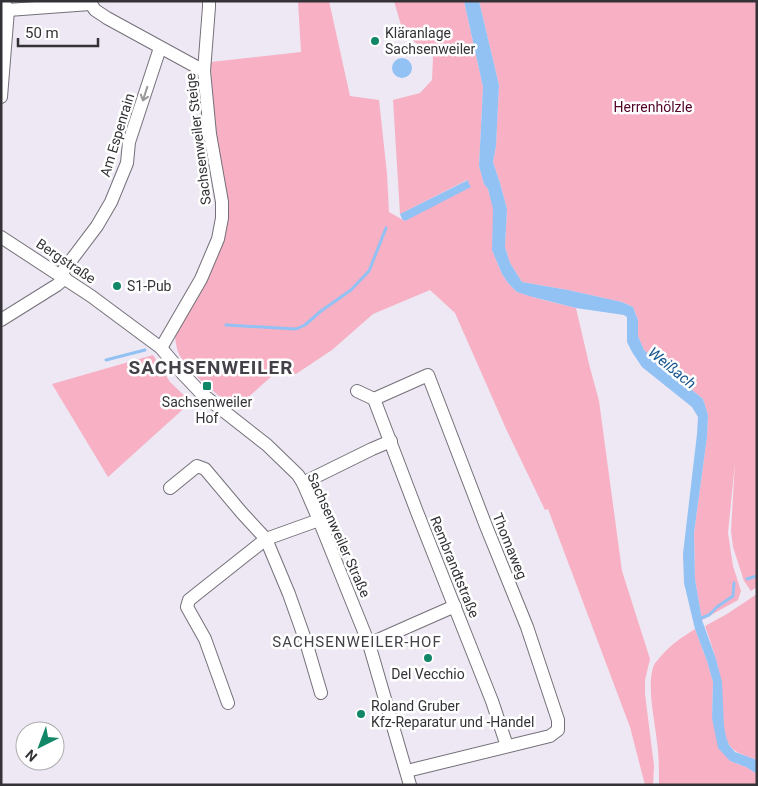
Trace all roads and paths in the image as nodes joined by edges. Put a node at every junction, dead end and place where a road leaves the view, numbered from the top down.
1 (209, 1) edge
2 (89, 3) edge
3 (5, 6) edge
4 (160, 48) junction
5 (204, 71) junction
6 (1, 97) edge
7 (1, 237) edge
8 (62, 277) junction
9 (1, 320) edge
10 (161, 348) junction
11 (357, 391) dead end
12 (374, 399) junction
13 (391, 442) junction
14 (303, 483) junction
15 (170, 488) dead end
16 (320, 520) junction
17 (266, 539) junction
18 (455, 606) junction
19 (369, 644) junction
20 (321, 693) dead end
21 (228, 703) dead end
22 (507, 746) junction
23 (407, 771) junction
24 (410, 785) edge

1 - 5 street, Sachsenweiler Steige
2 - 3 street
2 - 4 street
3 - 6 street
4 - 5 street
4 -> 8 street, Am Espenrain
5 - 10 street, Sachsenweiler Steige
7 - 8 street, Bergstraße
8 - 9 street, Am Espenrain
8 - 10 street, Bergstraße
10 - 14 street, Sachsenweiler Straße
11 - 12 street
12 - 13 street, Rembrandtstraße
12 - 22 street, Thomaweg
13 - 14 street
13 - 18 street, Rembrandtstraße
14 - 16 street, Sachsenweiler Straße
15 - 17 street
16 - 17 street
16 - 19 street, Sachsenweiler Straße
17 - 20 street
17 - 21 street
18 - 19 street
18 - 22 street, Rembrandtstraße
19 - 23 street, Sachsenweiler Straße
22 - 23 street
23 - 24 street, Sachsenweiler Straße

